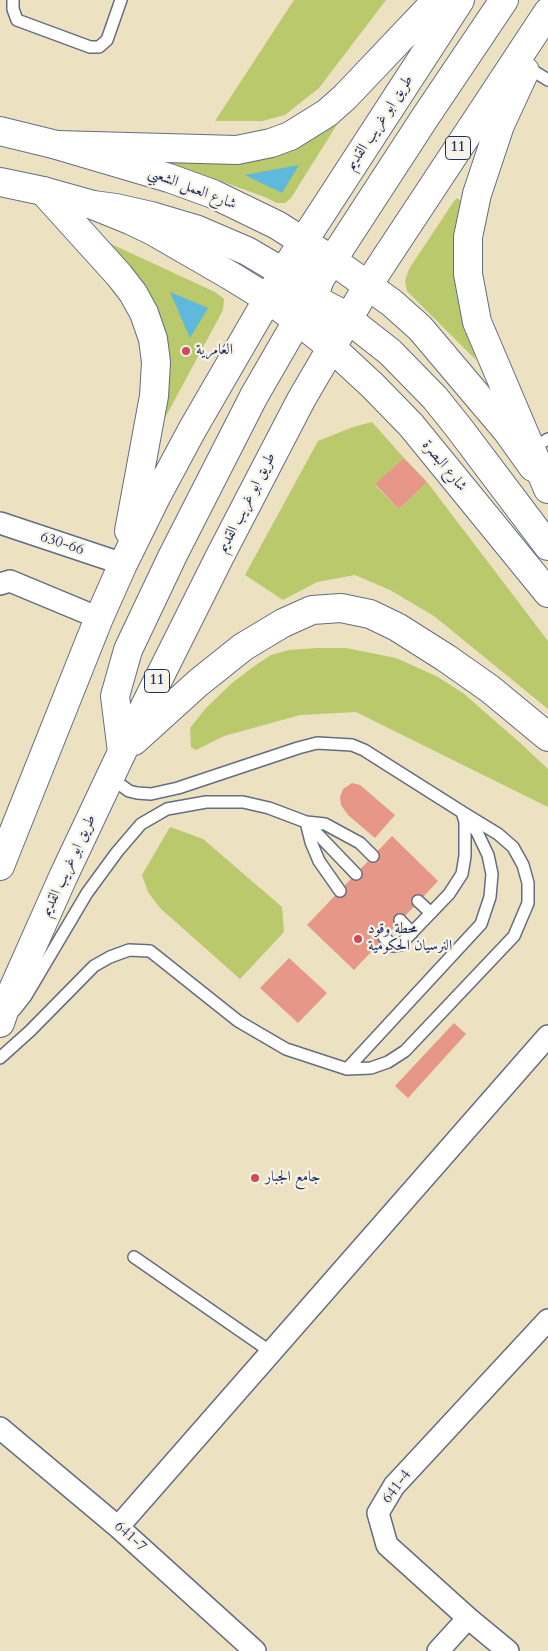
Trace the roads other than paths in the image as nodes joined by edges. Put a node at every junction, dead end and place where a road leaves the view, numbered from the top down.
1 (13, 0) edge
2 (121, 0) edge
3 (438, 0) edge
4 (460, 0) edge
5 (504, 0) edge
6 (548, 12) edge
7 (548, 25) edge
8 (538, 73) edge
9 (0, 131) edge
10 (57, 145) junction
11 (0, 182) edge
12 (43, 191) junction
13 (93, 205) junction
14 (302, 241) junction
15 (332, 260) junction
16 (284, 271) junction
17 (368, 285) junction
18 (313, 294) junction
19 (268, 299) junction
20 (348, 318) junction
21 (298, 321) junction
22 (331, 347) junction
23 (540, 443) edge
24 (548, 489) edge
25 (0, 523) edge
26 (548, 546) edge
27 (123, 564) junction
28 (0, 584) edge
29 (548, 593) edge
30 (99, 618) junction
31 (548, 738) edge
32 (118, 760) junction
33 (462, 812) junction
34 (306, 822) junction
35 (6, 833) edge
36 (373, 856) dead end
37 (0, 866) edge
38 (356, 874) dead end
39 (340, 891) dead end
40 (418, 901) dead end
41 (430, 914) junction
42 (400, 920) dead end
43 (412, 933) junction
44 (384, 937) dead end
45 (0, 1023) edge
46 (0, 1031) edge
47 (548, 1036) edge
48 (0, 1058) edge
49 (347, 1069) junction
50 (134, 1257) dead end
51 (548, 1320) edge
52 (271, 1352) junction
53 (0, 1428) edge
54 (118, 1526) junction
55 (468, 1618) junction
56 (255, 1651) edge
57 (438, 1651) edge
58 (508, 1651) edge

1 - 2 lane
3 - 10 main road
4 - 14 main road, طريق ابو غريب القديم
5 - 15 main road
6 - 17 main road, طريق ابو غريب القديم / 11
7 - 8 main road
8 - 23 main road
9 - 10 main road, شارع العمل الشعبي
10 - 14 main road, شارع العمل الشعبي
11 - 12 main road
12 - 13 main road
12 - 27 main road
13 - 16 main road
13 - 19 main road
14 - 15 main road, شارع العمل الشعبي
14 - 16 main road, طريق ابو غريب القديم
14 - 18 main road
15 - 17 main road, شارع العمل الشعبي
15 - 18 main road
16 - 18 main road
16 - 19 main road, طريق ابو غريب القديم
17 - 18 main road
17 - 20 main road, طريق ابو غريب القديم / 11
17 - 24 main road
18 - 19 main road
18 - 20 main road
18 - 21 main road
18 - 22 main road
19 - 21 main road
19 - 27 main road, طريق ابو غريب القديم
20 - 22 main road, طريق ابو غريب القديم / 11
20 - 26 main road
21 - 22 main road
21 - 32 main road
22 - 29 main road, شارع البصرة
22 - 32 main road, طريق ابو غريب القديم / 11
23 - 24 main road
25 - 27 street, 630-66
27 - 30 main road, طريق ابو غريب القديم
28 - 30 street
30 - 35 main road, طريق ابو غريب القديم
31 - 32 main road
32 - 33 lane
32 - 45 main road, طريق ابو غريب القديم / 11
33 - 41 lane
33 - 49 lane
33 - 49 lane
34 - 36 lane
34 - 38 lane
34 - 39 lane
34 - 46 lane
35 - 37 main road, طريق ابو غريب القديم
40 - 41 lane
41 - 43 lane
42 - 43 lane
43 - 44 lane
47 - 52 street
48 - 49 lane
50 - 52 lane
51 - 55 street, 641-4
52 - 54 street
53 - 54 street, 641-7
54 - 56 street, 641-7
55 - 57 street
55 - 58 street, 641-4

